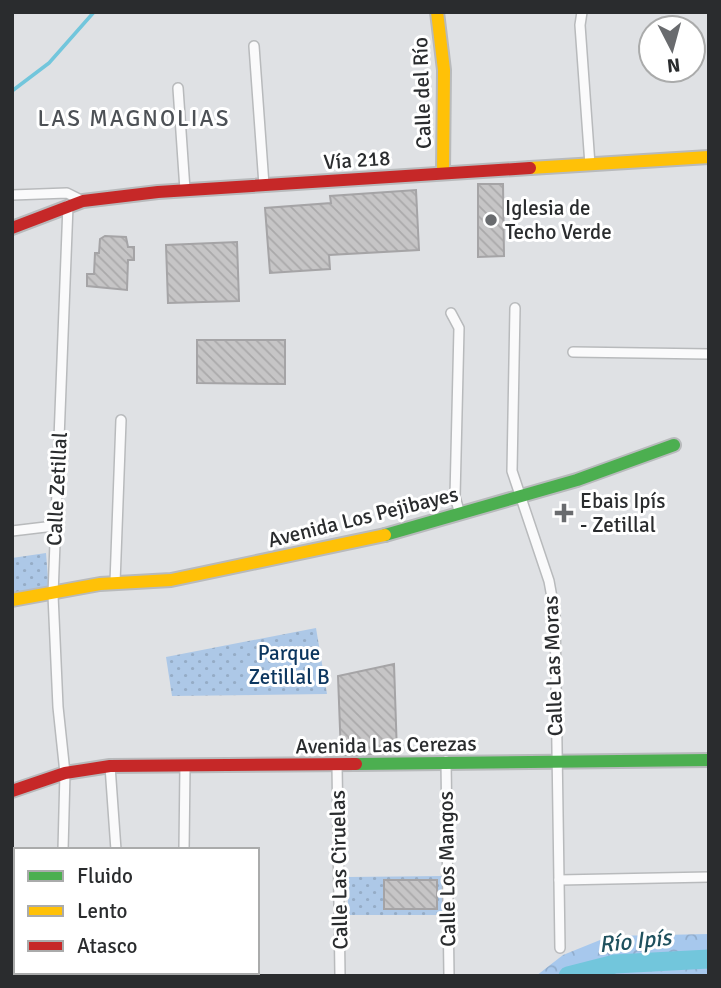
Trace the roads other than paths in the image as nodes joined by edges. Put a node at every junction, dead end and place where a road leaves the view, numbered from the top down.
1 (437, 12) edge
2 (582, 12) edge
3 (254, 46) dead end
4 (178, 88) dead end
5 (709, 157) edge
6 (590, 164) junction
7 (443, 173) junction
8 (264, 185) junction
9 (185, 190) junction
10 (12, 195) edge
11 (83, 201) junction
12 (68, 205) junction
13 (12, 228) edge
14 (515, 307) dead end
15 (451, 313) dead end
16 (573, 352) dead end
17 (709, 354) edge
18 (121, 419) dead end
19 (674, 445) dead end
20 (519, 494) junction
21 (460, 514) junction
22 (54, 526) junction
23 (12, 531) edge
24 (115, 583) junction
25 (53, 595) junction
26 (12, 600) edge
27 (709, 760) edge
28 (446, 761) junction
29 (555, 761) junction
30 (337, 764) junction
31 (110, 766) junction
32 (185, 766) junction
33 (65, 773) junction
34 (12, 791) edge
35 (63, 848) edge
36 (116, 848) edge
37 (184, 848) edge
38 (709, 877) edge
39 (559, 880) junction
40 (560, 948) dead end
41 (340, 976) edge
42 (449, 976) edge

1 - 7 street, Calle del Río
2 - 6 street
3 - 8 street
4 - 9 street
5 - 6 street, Vía 218
6 - 7 street, Vía 218
7 - 8 street, Vía 218
8 - 9 street, Vía 218
9 - 11 street, Vía 218
10 - 11 street
11 - 12 street, Vía 218
12 - 13 street, Vía 218
12 - 22 street, Calle Zetillal
14 - 20 street, Calle Las Moras
15 - 21 street
16 - 17 street
18 - 24 street
19 - 20 street, Avenida Los Pejibayes
20 - 21 street, Avenida Los Pejibayes
20 - 29 street, Calle Las Moras
21 - 24 street, Avenida Los Pejibayes
22 - 23 street
22 - 25 street, Calle Zetillal
24 - 25 street, Avenida Los Pejibayes
25 - 26 street, Avenida Los Pejibayes
25 - 33 street, Calle Zetillal
27 - 29 street, Avenida Las Cerezas
28 - 29 street, Avenida Las Cerezas
28 - 30 street, Avenida Las Cerezas
28 - 42 street, Calle Los Mangos
29 - 39 street, Calle Las Moras
30 - 32 street, Avenida Las Cerezas
30 - 41 street, Calle Las Ciruelas
31 - 32 street, Avenida Las Cerezas
31 - 33 street, Avenida Las Cerezas
31 - 36 street
32 - 37 street
33 - 34 street, Avenida Las Cerezas
33 - 35 street, Calle Zetillal
38 - 39 street
39 - 40 street, Calle Las Moras

